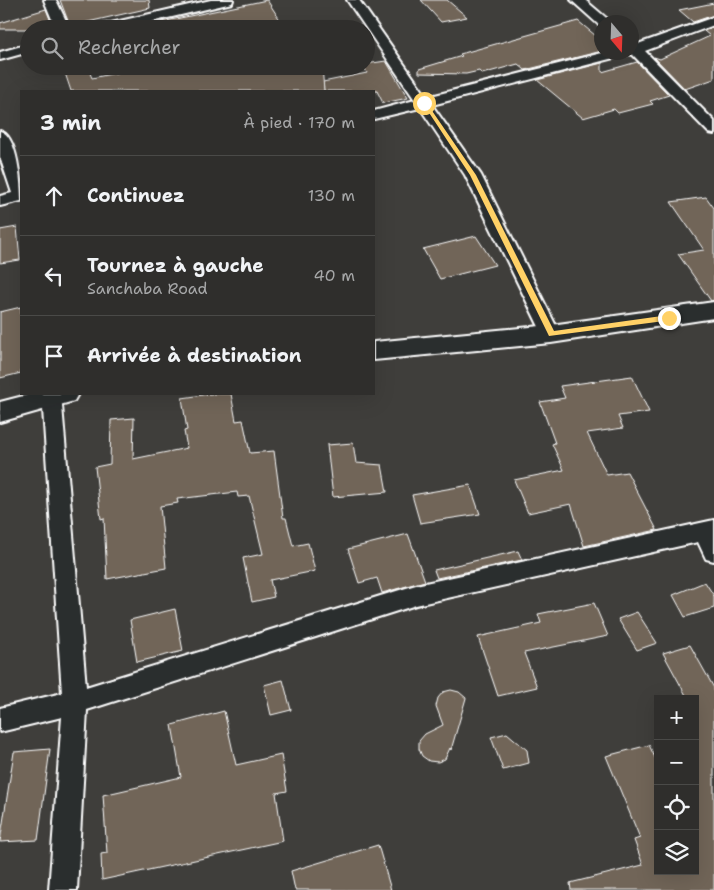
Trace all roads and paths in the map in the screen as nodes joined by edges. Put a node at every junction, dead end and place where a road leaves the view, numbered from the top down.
1 (50, 0) edge
2 (227, 0) edge
3 (353, 0) edge
4 (577, 0) edge
5 (595, 15) edge
6 (59, 20) edge
7 (141, 20) edge
8 (367, 20) edge
9 (714, 21) edge
10 (375, 32) edge
11 (639, 47) edge
12 (20, 50) edge
13 (0, 56) edge
14 (639, 58) edge
15 (594, 59) edge
16 (424, 103) junction
17 (375, 115) edge
18 (714, 130) edge
19 (0, 135) edge
20 (20, 193) edge
21 (20, 196) edge
22 (0, 201) edge
23 (714, 310) edge
24 (551, 334) junction
25 (375, 351) edge
26 (56, 395) edge
27 (0, 412) edge
28 (708, 530) edge
29 (714, 552) edge
30 (75, 702) junction
31 (0, 720) edge
32 (63, 890) edge

1 - 6 street
2 - 7 street
3 - 8 street
4 - 5 street
9 - 11 street
10 - 16 street
12 - 13 street
14 - 18 street
15 - 16 street
16 - 17 street
16 - 24 street
19 - 20 street
21 - 22 street
23 - 24 street
24 - 25 street
26 - 27 street
26 - 30 street
28 - 29 street
28 - 30 street
30 - 31 street
30 - 32 street

